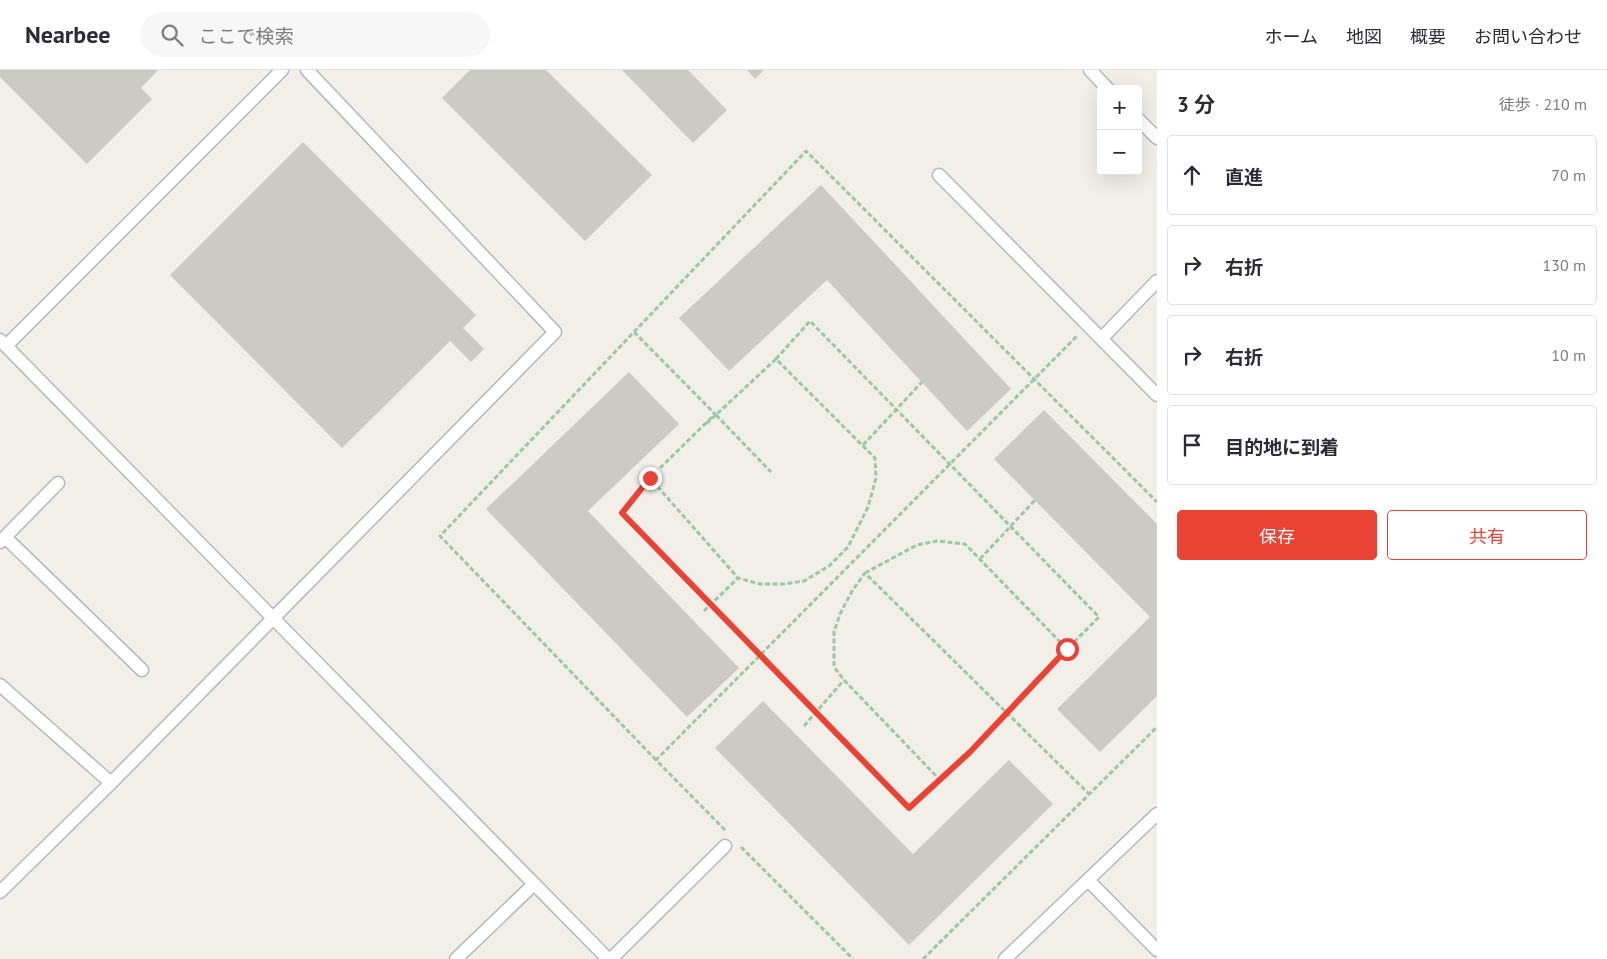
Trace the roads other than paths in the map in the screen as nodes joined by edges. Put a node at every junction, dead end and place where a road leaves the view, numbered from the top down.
1 (282, 70) edge
2 (307, 70) edge
3 (1090, 70) edge
4 (1104, 85) edge
5 (1142, 123) edge
6 (1157, 138) edge
7 (939, 175) dead end
8 (1157, 282) edge
9 (1102, 338) junction
10 (3, 343) edge
11 (1157, 395) edge
12 (58, 483) dead end
13 (2, 540) edge
14 (273, 618) junction
15 (142, 670) dead end
16 (0, 685) edge
17 (111, 783) junction
18 (1157, 814) edge
19 (731, 841) road end
20 (1088, 880) junction
21 (534, 884) junction
22 (0, 892) edge
23 (1157, 950) edge
24 (456, 959) edge
25 (609, 959) edge
26 (1004, 959) edge

1 - 10 lane
2 - 14 lane
3 - 4 lane
5 - 6 lane
7 - 9 lane
8 - 9 lane
9 - 11 lane
10 - 14 lane
12 - 13 lane
13 - 15 lane
14 - 17 lane
14 - 21 lane
16 - 17 lane
17 - 22 lane
18 - 20 lane
19 - 25 lane
20 - 23 lane
20 - 26 lane
21 - 24 lane
21 - 25 lane

